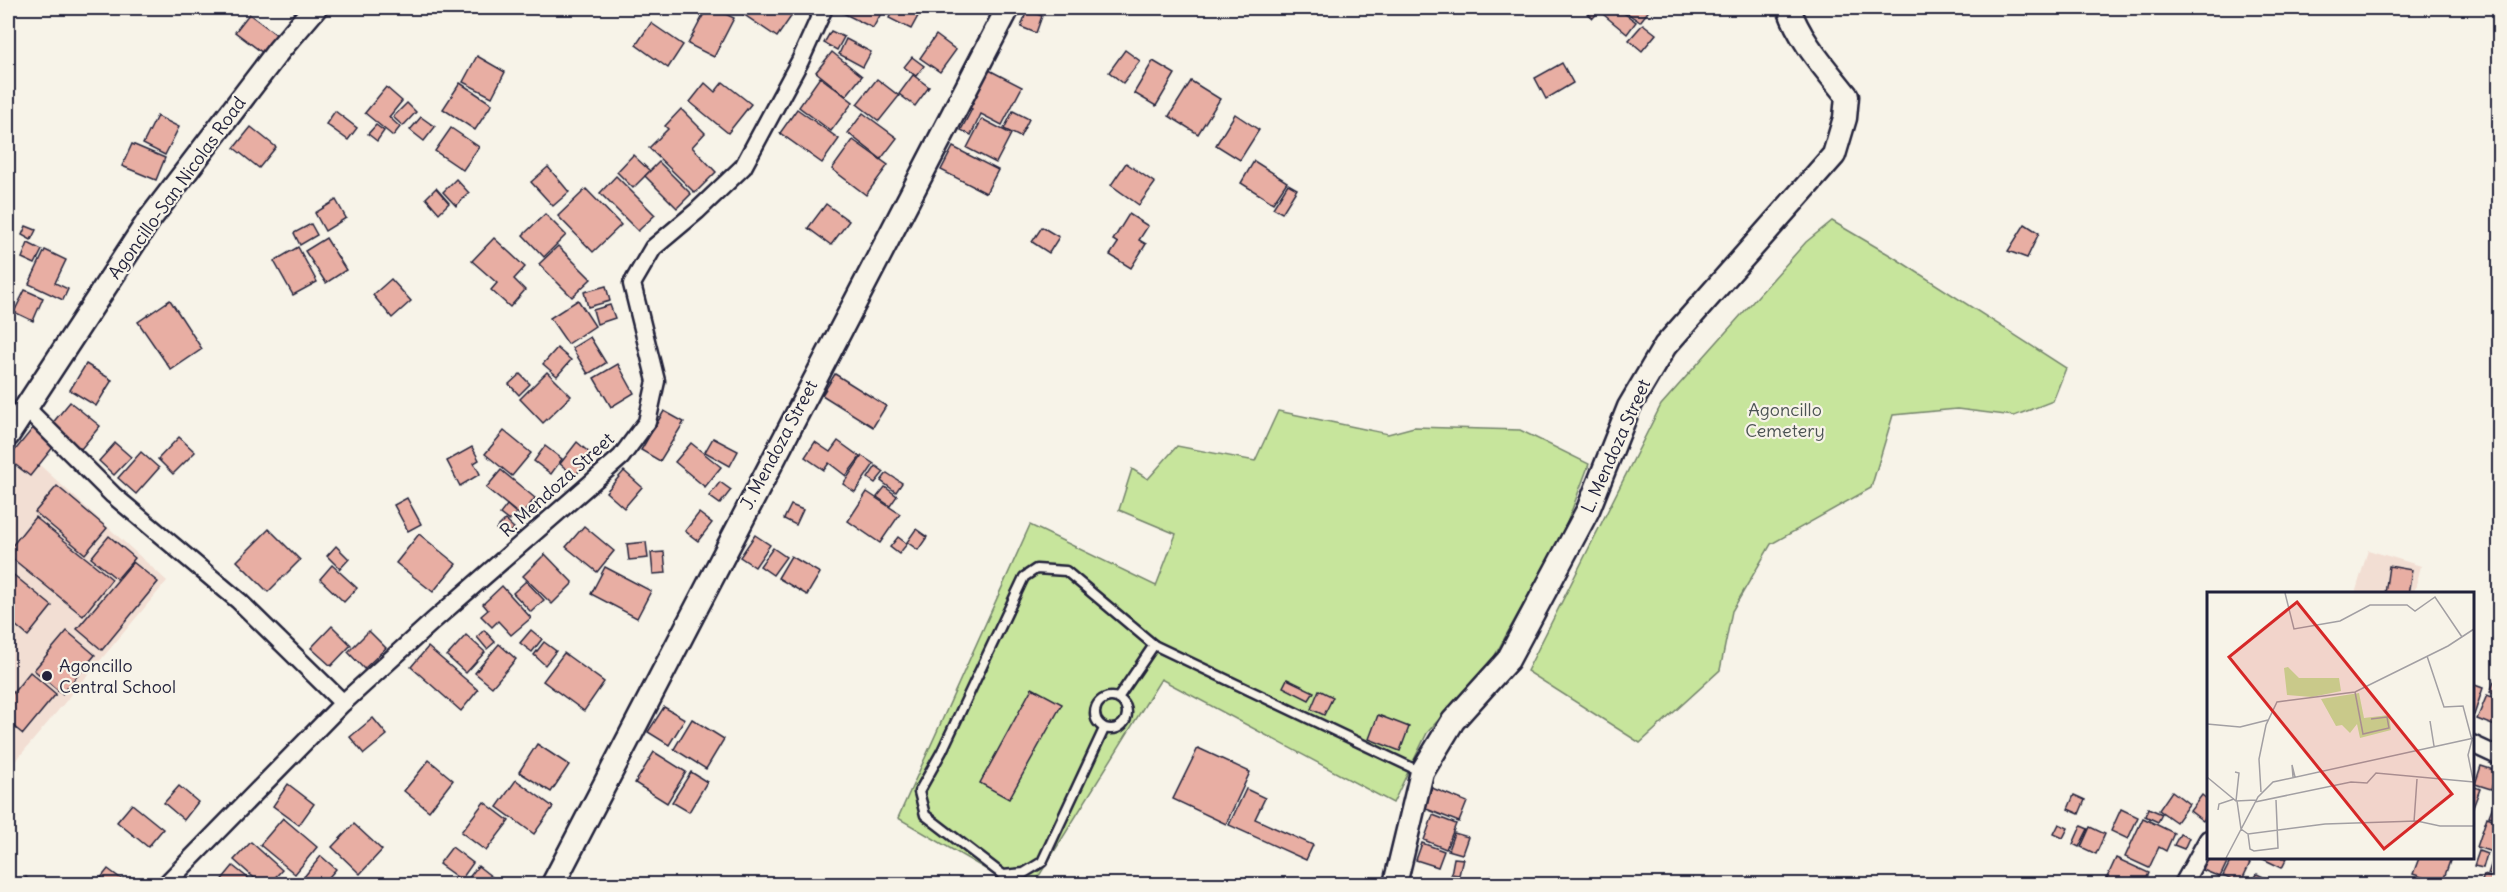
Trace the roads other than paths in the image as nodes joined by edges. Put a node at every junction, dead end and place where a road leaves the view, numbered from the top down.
1 (315, 8) edge
2 (824, 8) edge
3 (1008, 8) edge
4 (1789, 8) edge
5 (26, 408) junction
6 (8, 435) edge
7 (1154, 645) junction
8 (1118, 698) junction
9 (343, 703) junction
10 (1104, 729) junction
11 (2474, 745) edge
12 (2499, 757) edge
13 (1422, 772) junction
14 (2207, 841) edge
15 (166, 885) edge
16 (553, 885) edge
17 (1395, 885) edge
18 (2183, 885) edge

1 - 5 main road, Agoncillo-San Nicolas Road
2 - 9 street, R. Mendoza Street
3 - 16 main road, J. Mendoza Street
4 - 13 main road, L. Mendoza Street
5 - 6 main road, Agoncillo-San Nicolas Road
5 - 9 street
7 - 8 lane
7 - 10 lane
7 - 13 lane
8 - 10 lane
8 - 10 lane
9 - 15 street, R. Mendoza Street
11 - 12 street
13 - 17 main road, L. Mendoza Street
14 - 18 street

